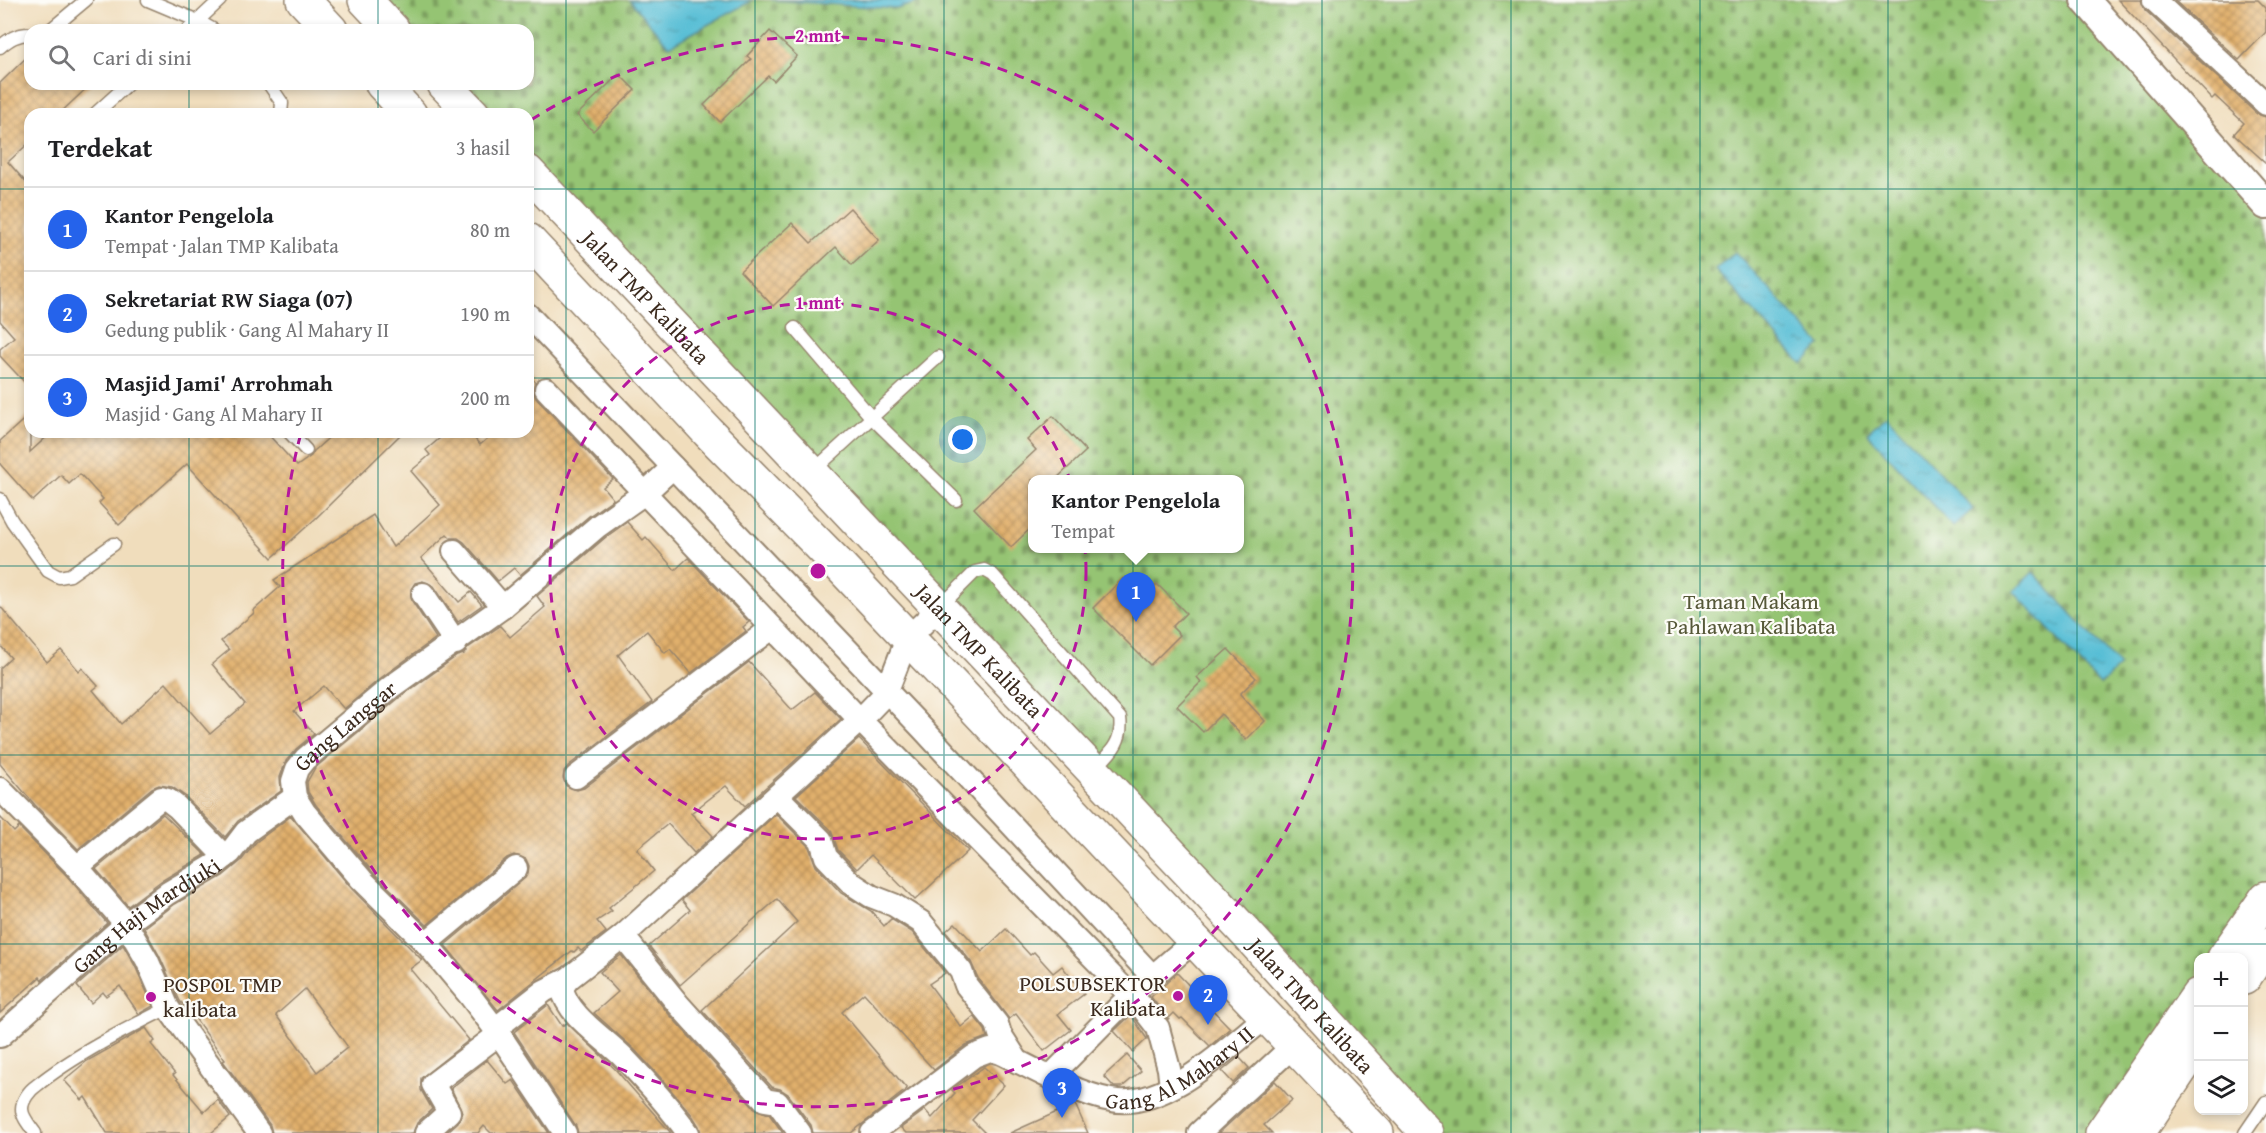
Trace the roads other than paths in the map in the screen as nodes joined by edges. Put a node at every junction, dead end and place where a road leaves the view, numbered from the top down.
1 (86, 0) edge
2 (148, 0) edge
3 (219, 0) edge
4 (303, 0) edge
5 (364, 0) edge
6 (2085, 0) edge
7 (2154, 0) edge
8 (198, 21) junction
9 (57, 24) edge
10 (195, 24) edge
11 (203, 24) edge
12 (326, 24) edge
13 (387, 24) edge
14 (24, 34) edge
15 (0, 47) edge
16 (121, 90) edge
17 (273, 90) edge
18 (388, 90) edge
19 (450, 90) edge
20 (2266, 104) edge
21 (102, 108) edge
22 (282, 108) edge
23 (404, 108) edge
24 (467, 108) edge
25 (534, 178) edge
26 (2266, 205) edge
27 (534, 246) edge
28 (534, 321) edge
29 (795, 328) dead end
30 (938, 357) dead end
31 (546, 389) dead end
32 (870, 417) junction
33 (768, 426) junction
34 (295, 438) edge
35 (306, 450) dead end
36 (739, 464) junction
37 (673, 467) junction
38 (812, 472) junction
39 (646, 492) junction
40 (0, 499) edge
41 (956, 500) dead end
42 (114, 544) dead end
43 (454, 551) dead end
44 (423, 594) dead end
45 (503, 607) junction
46 (940, 607) junction
47 (772, 628) junction
48 (907, 639) junction
49 (456, 643) junction
50 (886, 693) junction
51 (860, 720) junction
52 (1098, 765) dead end
53 (576, 777) dead end
54 (0, 789) edge
55 (777, 796) junction
56 (295, 797) junction
57 (225, 857) junction
58 (77, 867) junction
59 (516, 868) dead end
60 (2266, 898) edge
61 (126, 924) junction
62 (1247, 934) junction
63 (623, 936) junction
64 (426, 943) junction
65 (2266, 945) edge
66 (1203, 950) junction
67 (2227, 953) edge
68 (2248, 972) edge
69 (1152, 976) junction
70 (568, 980) junction
71 (1131, 995) junction
72 (2194, 1002) edge
73 (168, 1008) junction
74 (1266, 1017) junction
75 (497, 1031) junction
76 (0, 1036) edge
77 (1293, 1046) junction
78 (2194, 1051) edge
79 (1018, 1062) junction
80 (1051, 1076) junction
81 (1171, 1087) junction
82 (2266, 1102) edge
83 (35, 1133) edge
84 (259, 1133) edge
85 (426, 1133) edge
86 (565, 1133) edge
87 (688, 1133) edge
88 (800, 1133) edge
89 (872, 1133) edge
90 (1199, 1133) edge
91 (1377, 1133) edge
92 (1427, 1133) edge
93 (2102, 1133) edge
94 (2138, 1133) edge
95 (2246, 1133) edge

1 - 9 lane
2 - 8 lane
3 - 8 lane
4 - 12 main road
5 - 13 main road
6 - 26 street
7 - 20 street
8 - 10 lane
8 - 11 lane
14 - 15 lane
16 - 21 lane
17 - 22 lane
18 - 23 main road
19 - 24 main road
25 - 33 main road, Jalan TMP Kalibata
27 - 36 main road, Jalan TMP Kalibata
28 - 37 street
29 - 32 lane
30 - 32 lane
31 - 39 street
32 - 38 lane
32 - 41 lane
33 - 36 main road
33 - 38 main road, Jalan TMP Kalibata
34 - 35 lane
36 - 48 main road, Jalan TMP Kalibata
37 - 39 street, Gang Langgar
37 - 50 street
38 - 46 main road, Jalan TMP Kalibata
39 - 45 street, Gang Langgar
39 - 47 street
40 - 42 lane
43 - 45 street
44 - 49 street
45 - 49 street, Gang Langgar
46 - 48 street
46 - 52 lane
46 - 62 main road, Jalan TMP Kalibata
47 - 51 street
47 - 53 street
48 - 50 street
48 - 66 main road, Jalan TMP Kalibata
49 - 56 street, Gang Langgar
50 - 51 street
50 - 69 street
51 - 55 street
51 - 71 street
54 - 58 street
55 - 63 street
55 - 79 street
56 - 57 street, Gang Haji Mardjuki
56 - 64 street, Gang Langgar
57 - 58 street
57 - 61 street, Gang Haji Mardjuki
58 - 61 street
59 - 64 street
60 - 67 main road
61 - 73 street
61 - 76 street, Gang Haji Mardjuki
62 - 66 main road
62 - 92 main road, Jalan TMP Kalibata
63 - 70 street
63 - 88 street
64 - 75 street, Gang Langgar
65 - 68 main road
66 - 69 street
66 - 74 main road, Jalan TMP Kalibata
69 - 71 street
70 - 75 street
70 - 87 street
71 - 80 street
71 - 81 street
72 - 93 main road
73 - 83 lane
73 - 84 street
74 - 77 main road, Jalan TMP Kalibata
74 - 81 street, Gang Al Mahary II
75 - 85 street
75 - 86 street, Gang Langgar
77 - 90 street
77 - 91 main road, Jalan TMP Kalibata
78 - 94 main road
79 - 80 street, Gang Al Mahary II
79 - 89 street, Gang Al Mahary II
80 - 81 street, Gang Al Mahary II
82 - 95 lane

